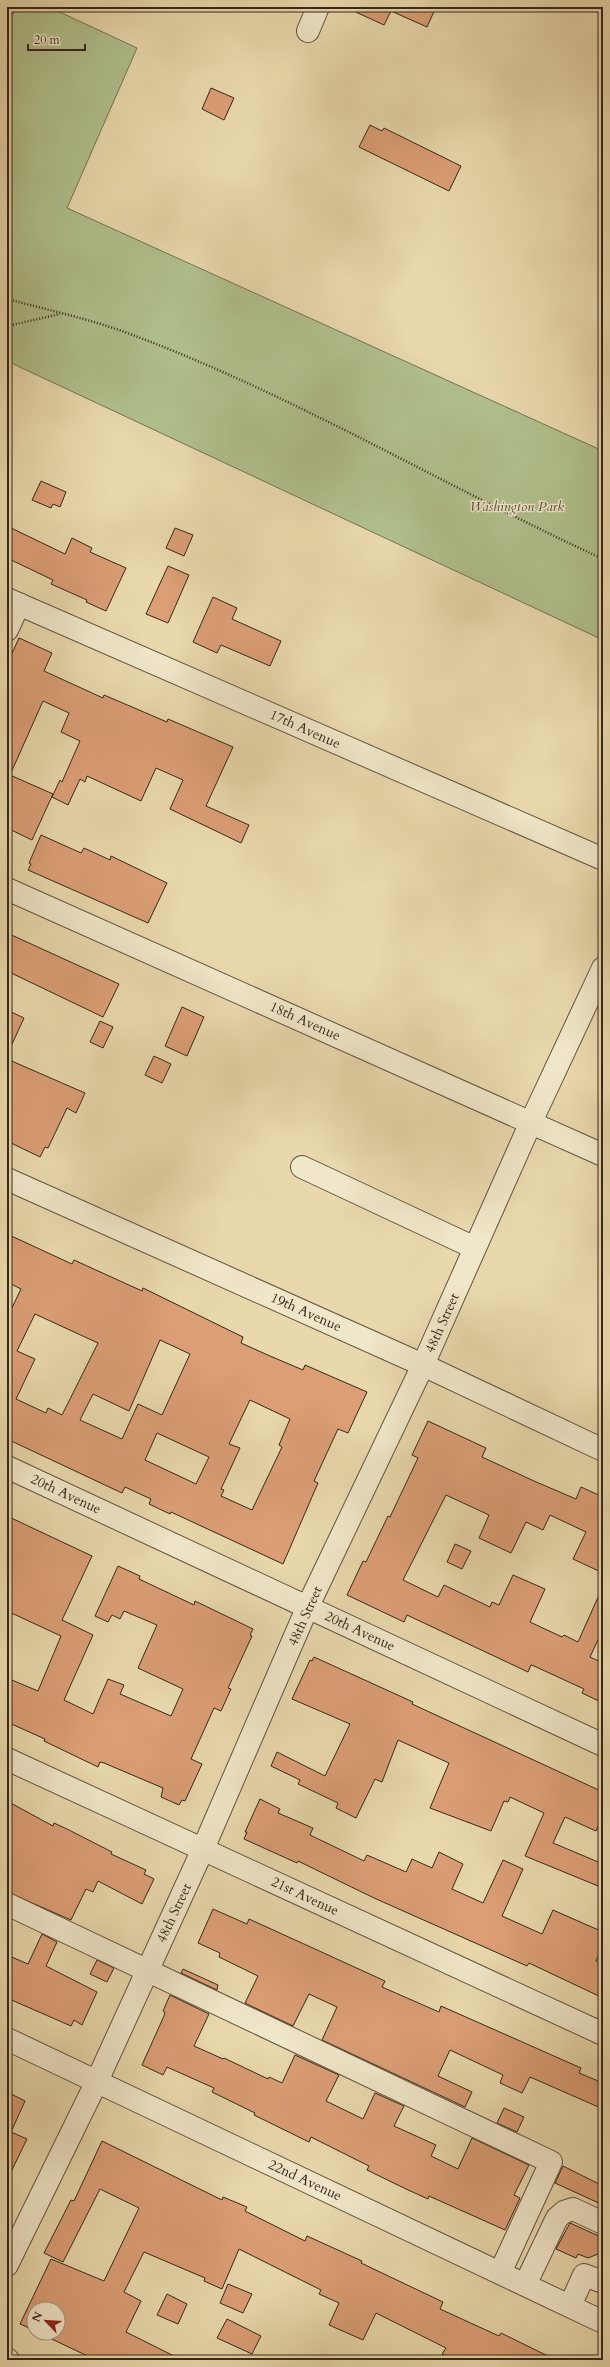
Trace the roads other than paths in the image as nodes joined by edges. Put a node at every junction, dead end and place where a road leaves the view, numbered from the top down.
1 (318, 7) edge
2 (308, 31) dead end
3 (13, 601) edge
4 (7, 630) edge
5 (603, 859) edge
6 (7, 889) edge
7 (603, 968) edge
8 (531, 1122) junction
9 (603, 1155) edge
10 (302, 1167) dead end
11 (7, 1179) edge
12 (476, 1248) junction
13 (424, 1365) junction
14 (603, 1450) edge
15 (7, 1467) edge
16 (308, 1606) junction
17 (603, 1745) edge
18 (7, 1759) edge
19 (203, 1849) junction
20 (7, 1904) edge
21 (148, 1970) junction
22 (603, 2034) edge
23 (7, 2039) edge
24 (97, 2081) junction
25 (603, 2223) edge
26 (7, 2264) edge
27 (500, 2273) junction
28 (603, 2282) edge
29 (525, 2285) junction
30 (570, 2306) junction
31 (603, 2322) edge

1 - 2 street
3 - 4 street
3 - 5 street, 17th Avenue
6 - 8 street, 18th Avenue
7 - 8 street, 48th Street
8 - 9 street, 18th Avenue
8 - 12 street, 48th Street
10 - 12 street
11 - 13 street, 19th Avenue
12 - 13 street, 48th Street
13 - 14 street, 19th Avenue
13 - 16 street, 48th Street
15 - 16 street, 20th Avenue
16 - 17 street, 20th Avenue
16 - 19 street, 48th Street
18 - 19 street, 21st Avenue
19 - 21 street, 48th Street
19 - 22 street, 21st Avenue
20 - 21 street
21 - 24 street, 48th Street
21 - 27 street
23 - 24 street, 22nd Avenue
24 - 26 street, 48th Street
24 - 27 street, 22nd Avenue
25 - 29 street
27 - 29 street, 22nd Avenue
28 - 30 street
29 - 30 street, 22nd Avenue
30 - 31 street, 22nd Avenue

